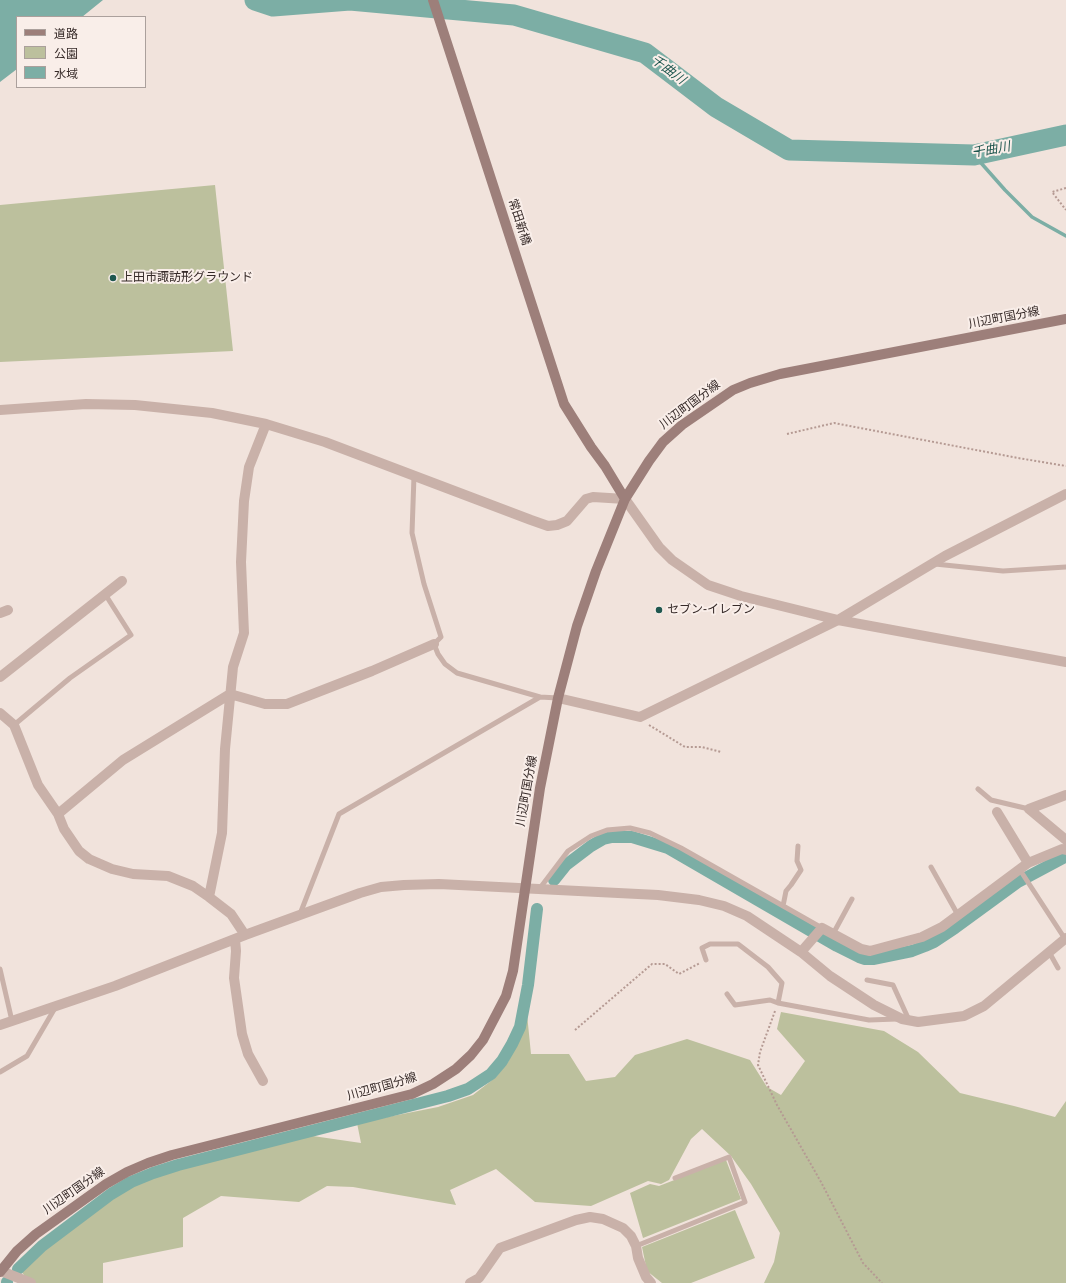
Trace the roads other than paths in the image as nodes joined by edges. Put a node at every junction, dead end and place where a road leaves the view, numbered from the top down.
1 (433, 0) edge
2 (1066, 319) edge
3 (0, 410) edge
4 (266, 424) junction
5 (414, 475) junction
6 (1066, 494) edge
7 (625, 500) junction
8 (932, 563) junction
9 (1066, 567) edge
10 (122, 581) dead end
11 (105, 594) junction
12 (838, 620) junction
13 (434, 644) junction
14 (1066, 662) edge
15 (0, 677) edge
16 (230, 694) junction
17 (540, 697) junction
18 (558, 698) junction
19 (0, 713) edge
20 (14, 725) junction
21 (978, 789) dead end
22 (1066, 795) edge
23 (1029, 809) junction
24 (997, 812) dead end
25 (58, 814) junction
26 (1066, 840) edge
27 (798, 846) dead end
28 (1066, 850) edge
29 (1028, 863) junction
30 (931, 867) dead end
31 (1020, 870) junction
32 (525, 888) junction
33 (540, 888) junction
34 (209, 897) junction
35 (852, 899) dead end
36 (783, 906) junction
37 (300, 915) junction
38 (958, 915) junction
39 (821, 929) junction
40 (833, 934) junction
41 (245, 935) junction
42 (235, 939) junction
43 (1066, 939) edge
44 (801, 952) junction
45 (1049, 952) junction
46 (706, 960) road end
47 (1058, 968) dead end
48 (0, 969) edge
49 (867, 980) dead end
50 (727, 994) dead end
51 (778, 1003) junction
52 (55, 1007) junction
53 (905, 1019) junction
54 (12, 1021) junction
55 (0, 1025) edge
56 (0, 1072) edge
57 (263, 1081) dead end
58 (675, 1178) dead end
59 (636, 1246) junction
60 (1, 1272) edge
61 (31, 1283) edge
62 (470, 1283) edge
63 (651, 1283) edge

1 - 7 street, 常田新橋
2 - 7 street, 川辺町国分線
3 - 4 street
4 - 5 street
4 - 16 street
5 - 7 street
5 - 13 lane
6 - 8 street
7 - 12 street
7 - 18 street, 川辺町国分線
8 - 9 lane
8 - 12 street
10 - 11 street
11 - 15 street
11 - 20 lane
12 - 14 street
12 - 18 street
13 - 16 street
13 - 17 lane
16 - 25 street
16 - 34 street
17 - 18 lane
17 - 37 lane
18 - 32 street, 川辺町国分線
19 - 20 street
20 - 25 street
21 - 23 lane
22 - 23 street
23 - 26 street
24 - 29 street
25 - 34 street
27 - 36 lane
28 - 29 street
29 - 31 street
30 - 38 lane
31 - 38 street
31 - 43 lane
32 - 33 street
32 - 37 street
32 - 60 street, 川辺町国分線
33 - 36 lane
33 - 44 street
34 - 41 street
35 - 40 lane
36 - 39 lane
37 - 41 street
38 - 40 street
39 - 40 street
39 - 44 street
41 - 42 street
42 - 52 street
42 - 57 street
43 - 45 street
44 - 53 street
45 - 47 lane
45 - 53 street
46 - 51 lane
48 - 54 lane
49 - 53 lane
50 - 51 lane
51 - 53 lane
52 - 54 street
52 - 56 lane
54 - 55 street
58 - 59 lane
59 - 62 street
59 - 63 street
60 - 61 street

